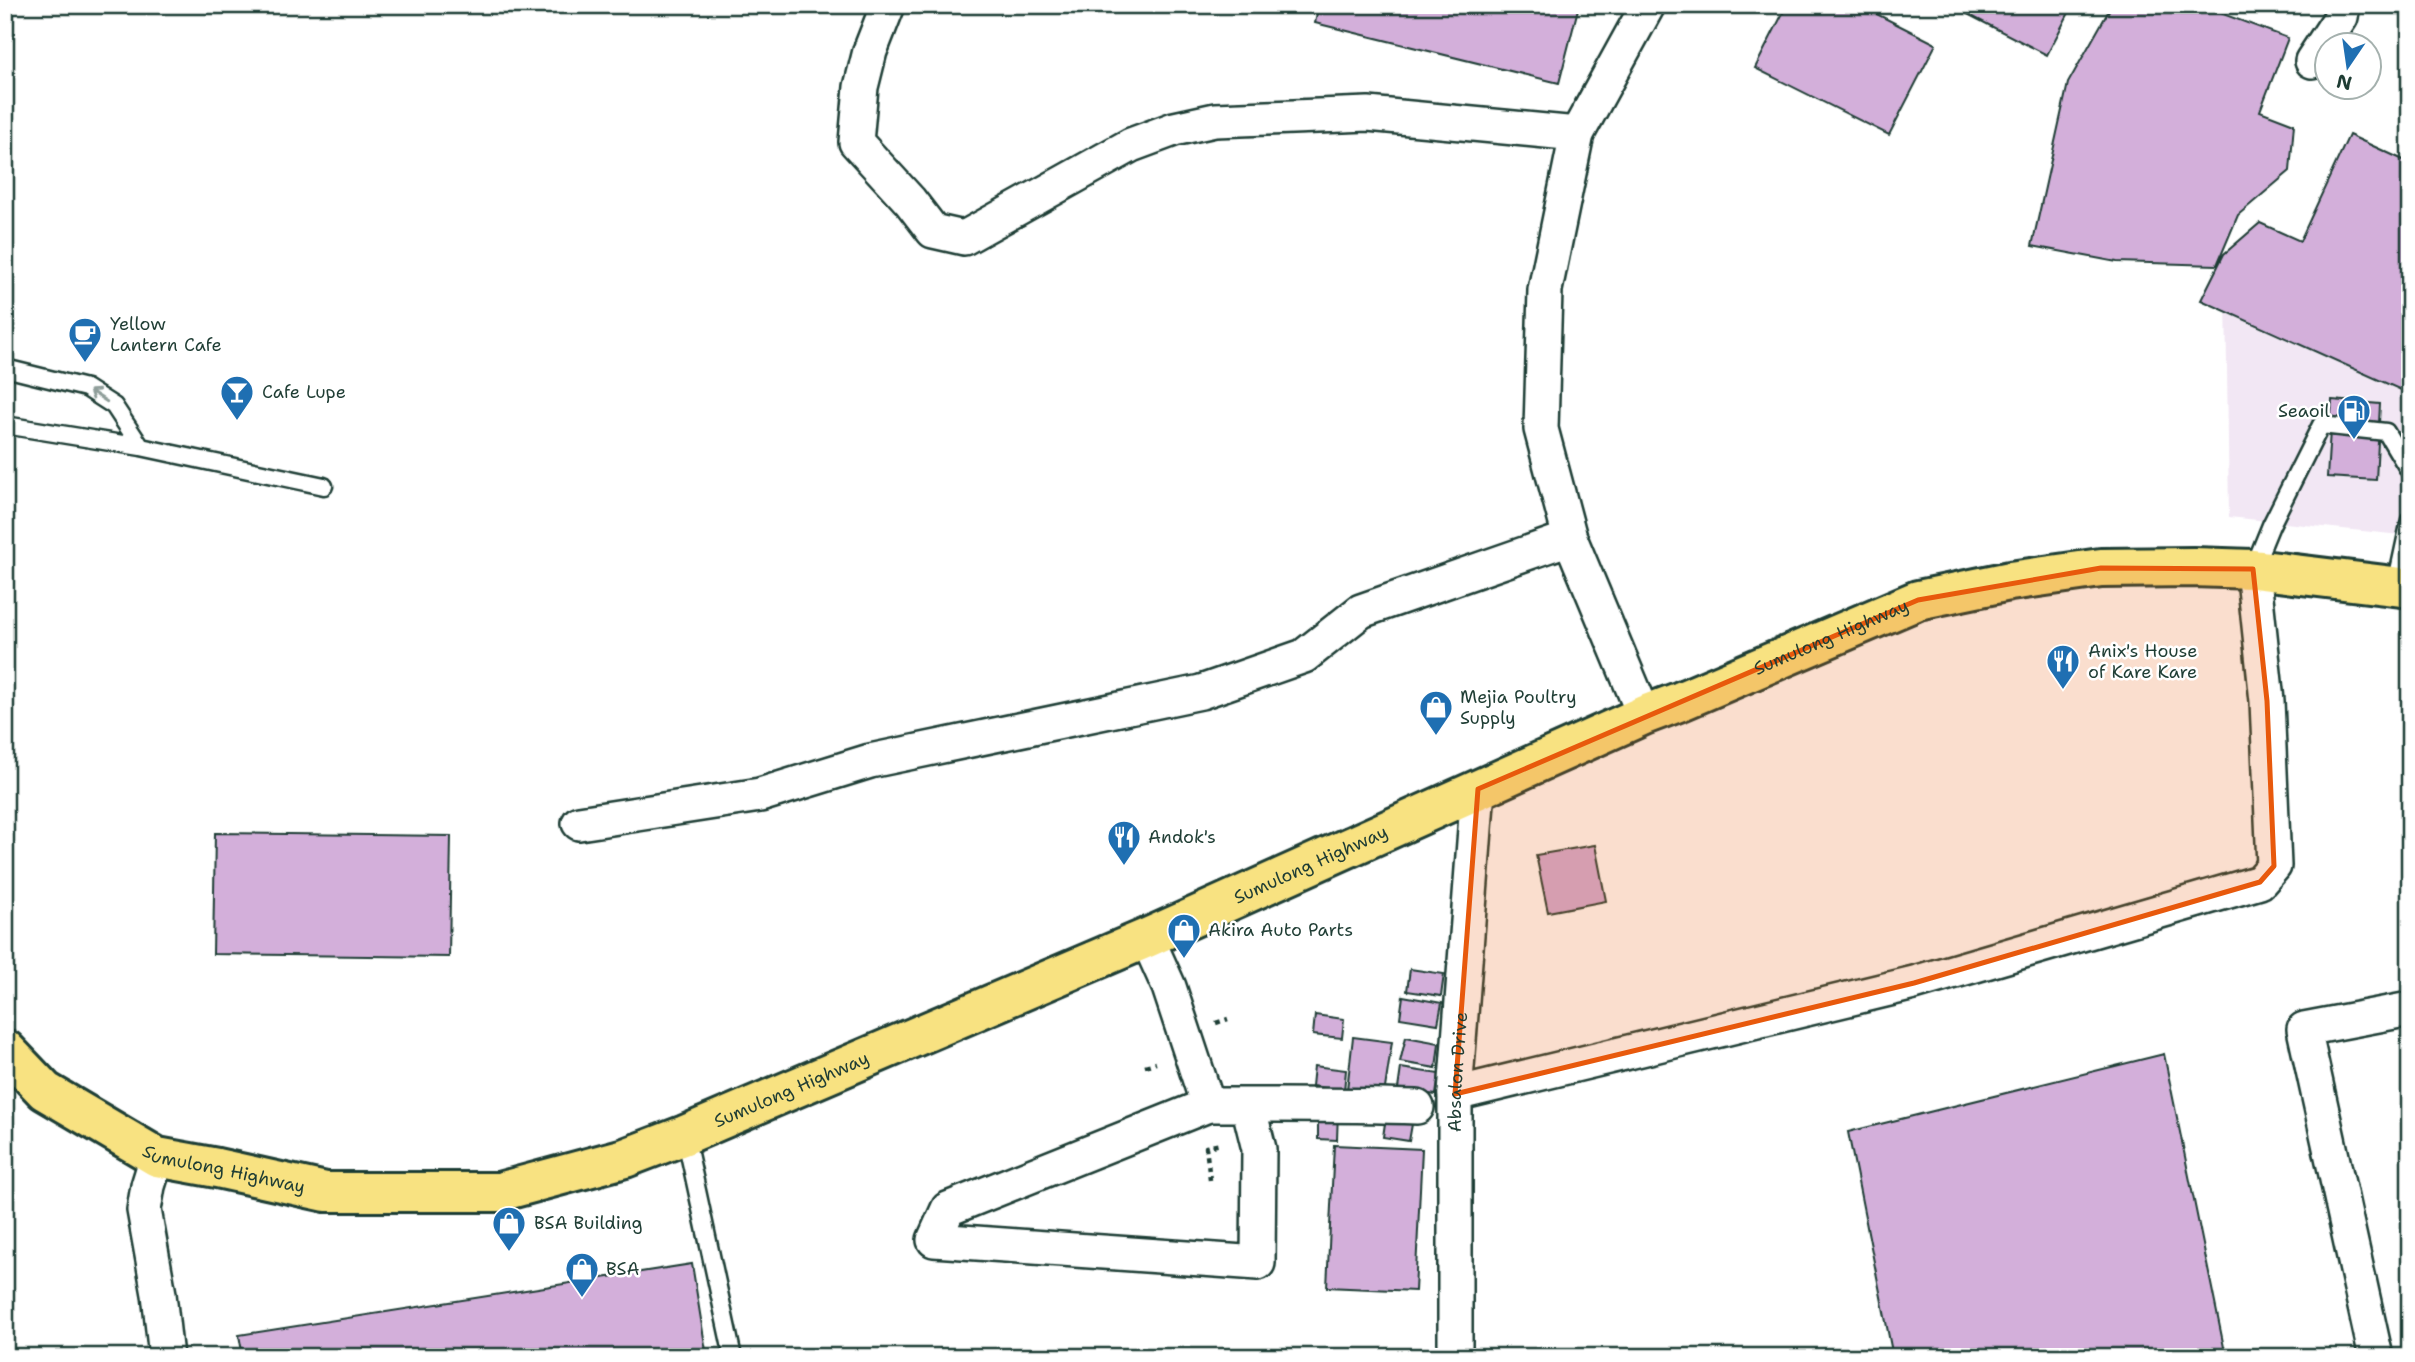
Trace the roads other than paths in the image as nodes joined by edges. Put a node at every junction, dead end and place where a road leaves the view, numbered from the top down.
1 (888, 5) edge
2 (1648, 5) edge
3 (2343, 5) edge
4 (2312, 61) dead end
5 (1577, 134) junction
6 (5, 368) edge
7 (5, 425) edge
8 (141, 447) junction
9 (2410, 472) edge
10 (324, 486) dead end
11 (2410, 520) edge
12 (1570, 538) junction
13 (2253, 569) junction
14 (2403, 586) edge
15 (1644, 715) junction
16 (1478, 789) junction
17 (579, 823) dead end
18 (1147, 938) junction
19 (2410, 1009) edge
20 (5, 1049) edge
21 (1455, 1094) junction
22 (1208, 1105) junction
23 (1248, 1105) junction
24 (1417, 1107) dead end
25 (685, 1135) junction
26 (157, 1157) junction
27 (166, 1357) edge
28 (733, 1357) edge
29 (1455, 1357) edge
30 (2376, 1357) edge

1 - 5 street
2 - 5 street
3 - 4 street
5 - 12 street
8 -> 6 lane
7 - 8 lane
8 - 10 lane
9 - 13 lane
11 - 14 lane
12 - 15 street
12 - 17 street
13 - 14 main road, Sumulong Highway
13 - 15 main road, Sumulong Highway
13 - 21 street
15 - 16 main road, Sumulong Highway
16 - 18 main road, Sumulong Highway
16 - 21 street, Absalon Drive
18 - 22 street
18 - 25 main road, Sumulong Highway
19 - 30 street
20 - 26 main road, Sumulong Highway
21 - 29 street, Absalon Drive
22 - 23 street
22 - 23 street
23 - 24 street
25 - 26 main road, Sumulong Highway
25 - 28 lane
26 - 27 street

